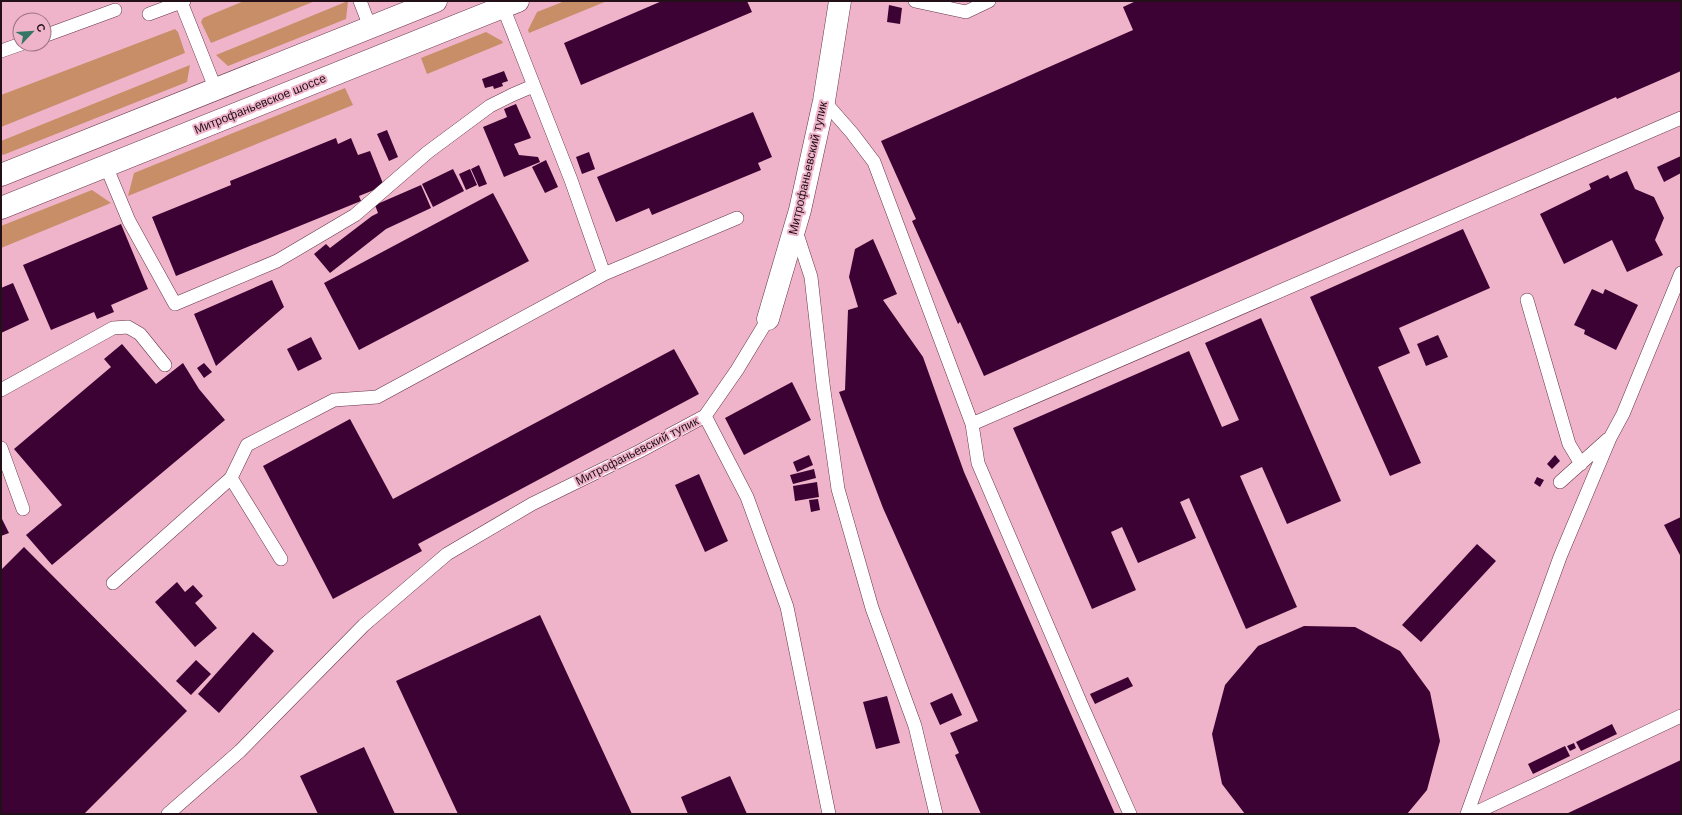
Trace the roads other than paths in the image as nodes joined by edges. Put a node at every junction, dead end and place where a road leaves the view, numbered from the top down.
1 (360, 1) edge
2 (436, 1) edge
3 (840, 1) edge
4 (915, 1) edge
5 (989, 1) edge
6 (182, 2) edge
7 (510, 4) edge
8 (115, 10) dead end
9 (149, 14) dead end
10 (370, 28) junction
11 (52, 33) edge
12 (12, 47) edge
13 (1, 51) edge
14 (533, 86) junction
15 (216, 90) junction
16 (824, 101) junction
17 (1681, 118) edge
18 (106, 166) junction
19 (1, 175) edge
20 (1, 208) edge
21 (737, 218) dead end
22 (794, 228) junction
23 (1681, 273) edge
24 (604, 274) junction
25 (1527, 300) dead end
26 (768, 319) joint
27 (165, 365) dead end
28 (1, 390) edge
29 (705, 416) junction
30 (972, 424) junction
31 (1610, 438) junction
32 (1, 448) edge
33 (1581, 464) junction
34 (231, 478) junction
35 (1560, 482) dead end
36 (24, 510) dead end
37 (281, 559) dead end
38 (113, 583) dead end
39 (1681, 716) edge
40 (168, 814) edge
41 (829, 814) edge
42 (936, 814) edge
43 (1130, 814) edge
44 (1468, 814) edge
45 (1473, 814) edge

1 - 10 lane
2 - 10 main road
3 - 16 main road, Митрофаньевский тупик
4 - 5 lane
6 - 9 lane
6 - 15 lane
7 - 14 lane
7 - 18 main road, Митрофаньевское шоссе
8 - 11 lane
10 - 15 main road
12 - 13 lane
14 - 18 lane
14 - 24 lane
15 - 19 main road
16 - 22 main road, Митрофаньевский тупик
16 - 30 lane
17 - 30 lane
18 - 20 main road, Митрофаньевское шоссе
21 - 24 lane
22 - 26 main road, Митрофаньевский тупик
22 - 42 lane
23 - 31 lane
24 - 34 lane
25 - 33 lane
26 - 29 lane, Митрофаньевский тупик
27 - 28 lane
29 - 40 lane, Митрофаньевский тупик
29 - 41 lane
30 - 43 lane
31 - 33 lane
31 - 44 lane
32 - 36 lane
33 - 35 lane
34 - 37 lane
34 - 38 lane
39 - 45 lane

